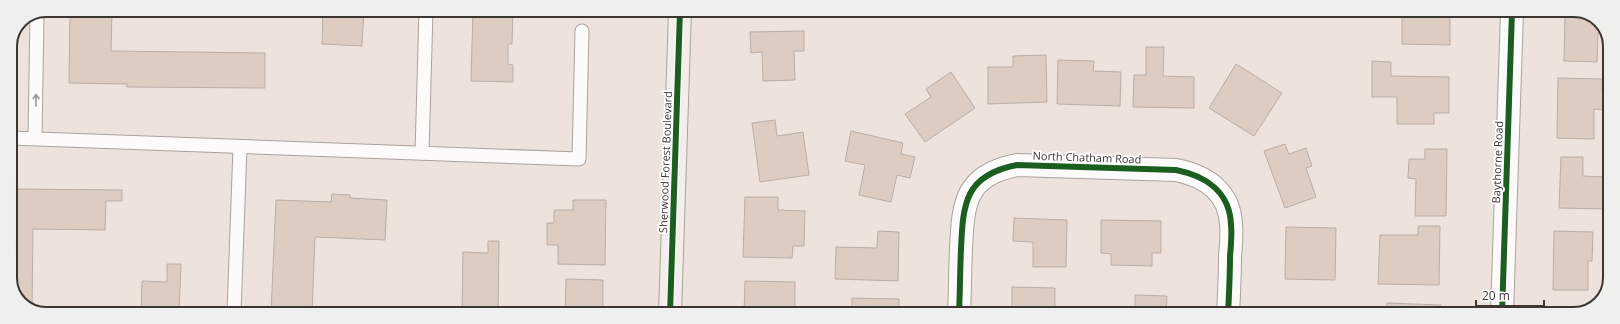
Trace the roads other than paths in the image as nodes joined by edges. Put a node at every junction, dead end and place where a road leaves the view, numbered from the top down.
1 (426, 17) edge
2 (680, 17) edge
3 (1512, 17) edge
4 (37, 19) edge
5 (582, 30) dead end
6 (17, 138) edge
7 (35, 139) junction
8 (240, 147) junction
9 (422, 153) junction
10 (234, 307) edge
11 (670, 307) edge
12 (959, 307) edge
13 (1228, 307) edge
14 (1502, 307) edge

1 - 9 lane
2 - 11 street, Sherwood Forest Boulevard
3 - 14 street, Baythorne Road
7 -> 4 lane
5 - 9 lane
6 - 7 lane
7 - 8 lane
8 - 9 lane
8 - 10 lane
12 - 13 street, North Chatham Road

